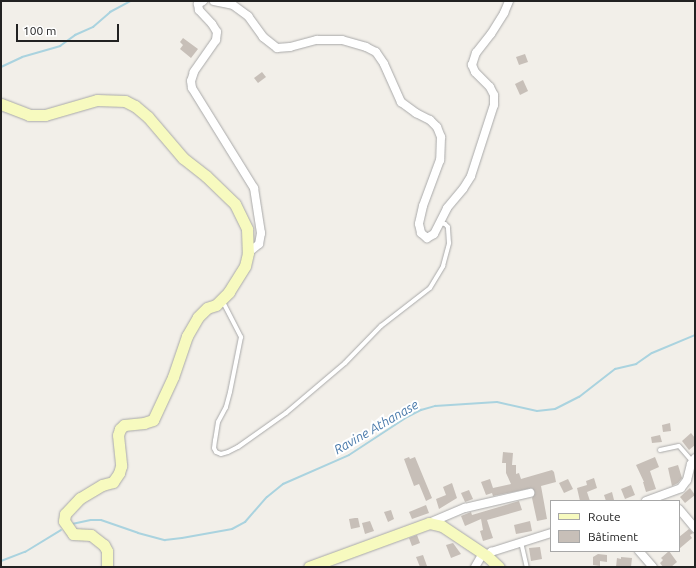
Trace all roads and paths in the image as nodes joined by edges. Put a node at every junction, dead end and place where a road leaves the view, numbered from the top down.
1 (203, 1) edge
2 (214, 1) edge
3 (509, 1) edge
4 (1, 104) edge
5 (440, 223) junction
6 (248, 254) junction
7 (221, 299) junction
8 (660, 450) dead end
9 (694, 460) edge
10 (530, 493) dead end
11 (671, 497) edge
12 (652, 500) edge
13 (680, 510) edge
14 (429, 523) junction
15 (695, 528) edge
16 (550, 533) edge
17 (521, 542) junction
18 (641, 552) edge
19 (485, 555) junction
20 (107, 567) edge
21 (309, 567) edge
22 (475, 567) edge
23 (498, 567) edge
24 (527, 567) edge
25 (653, 567) edge

1 - 6 street
2 - 5 street
3 - 5 street
4 - 6 street
5 - 7 lane
6 - 7 street
7 - 20 street
8 - 9 lane
9 - 11 street
10 - 14 street
11 - 12 street
13 - 15 street
14 - 19 street
14 - 21 street
16 - 17 street
17 - 19 street
17 - 24 lane
18 - 25 street
19 - 22 street
19 - 23 street

